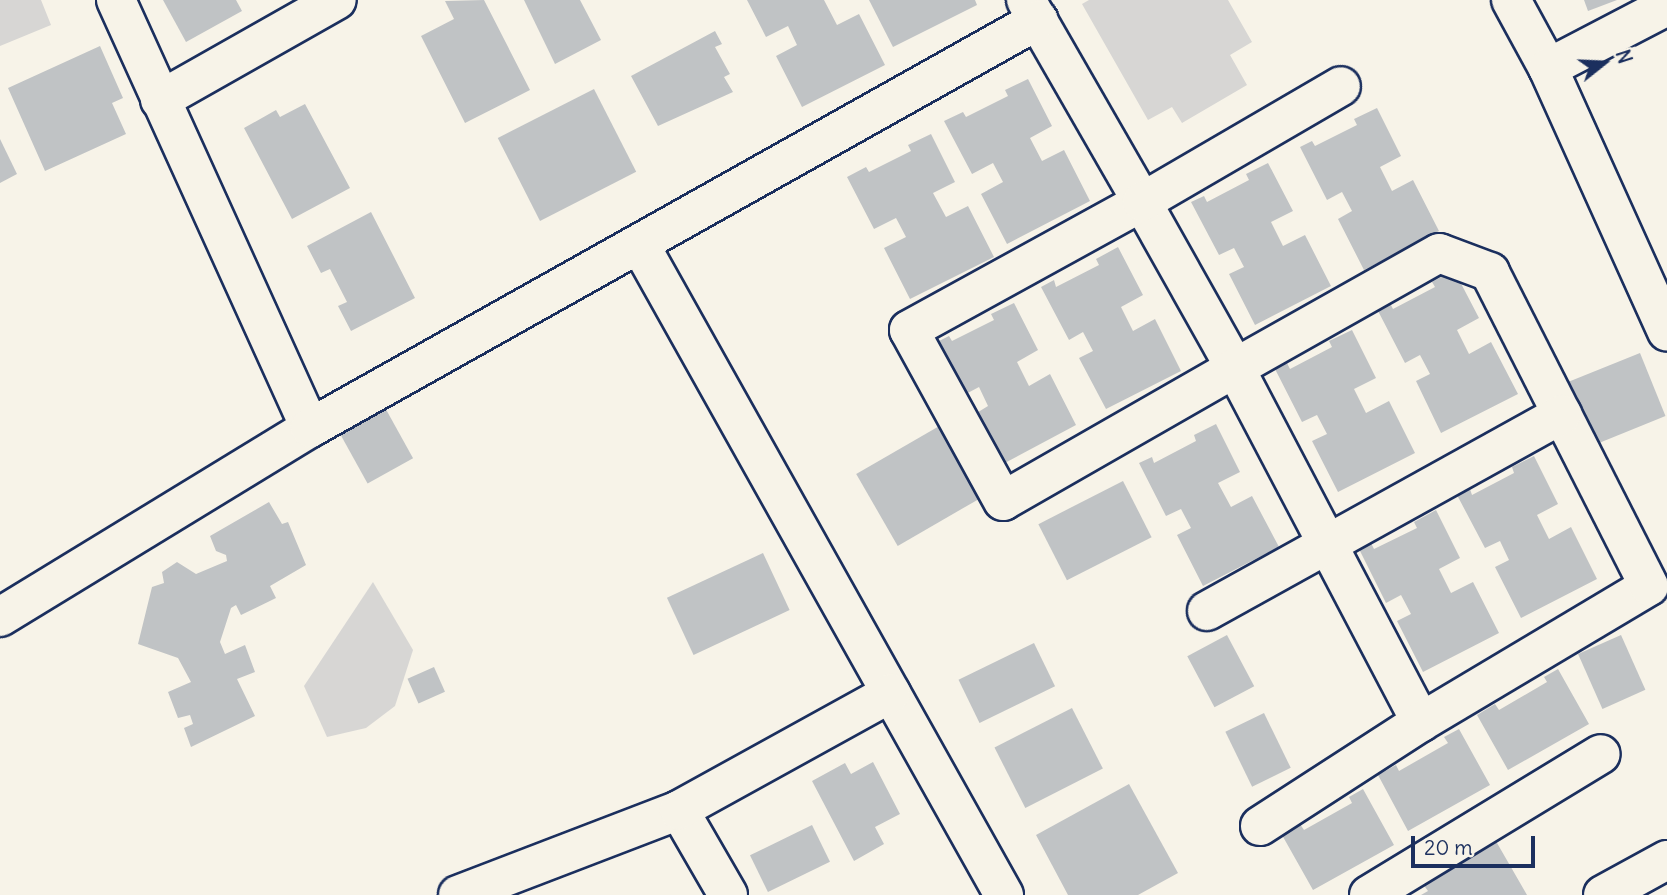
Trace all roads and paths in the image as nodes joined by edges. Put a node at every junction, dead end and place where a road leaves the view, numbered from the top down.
1 (116, 0) edge
2 (337, 0) edge
3 (1511, 0) edge
4 (1667, 6) edge
5 (1032, 10) edge
6 (1548, 68) junction
7 (1341, 86) dead end
8 (160, 100) junction
9 (1142, 202) junction
10 (640, 246) junction
11 (1667, 331) edge
12 (1235, 368) junction
13 (1562, 414) junction
14 (310, 428) junction
15 (1327, 547) junction
16 (1207, 611) dead end
17 (0, 617) edge
18 (891, 693) junction
19 (1421, 722) junction
20 (1601, 754) dead end
21 (679, 810) junction
22 (1260, 826) dead end
23 (1662, 874) edge
24 (458, 895) edge
25 (728, 895) edge
26 (1004, 895) edge
27 (1369, 895) edge
28 (1603, 895) edge

1 - 8 street
2 - 8 street
3 - 6 street
4 - 6 street
5 - 9 street
5 - 10 street
6 - 11 street
7 - 9 street
8 - 14 street
9 - 12 street
9 - 12 street
10 - 14 street
10 - 18 street
12 - 13 street
12 - 15 street
13 - 15 street
13 - 19 street
14 - 17 street
15 - 16 street
15 - 19 street
18 - 21 street
18 - 26 street
19 - 22 street
20 - 27 street
21 - 24 street
21 - 25 street
23 - 28 street

